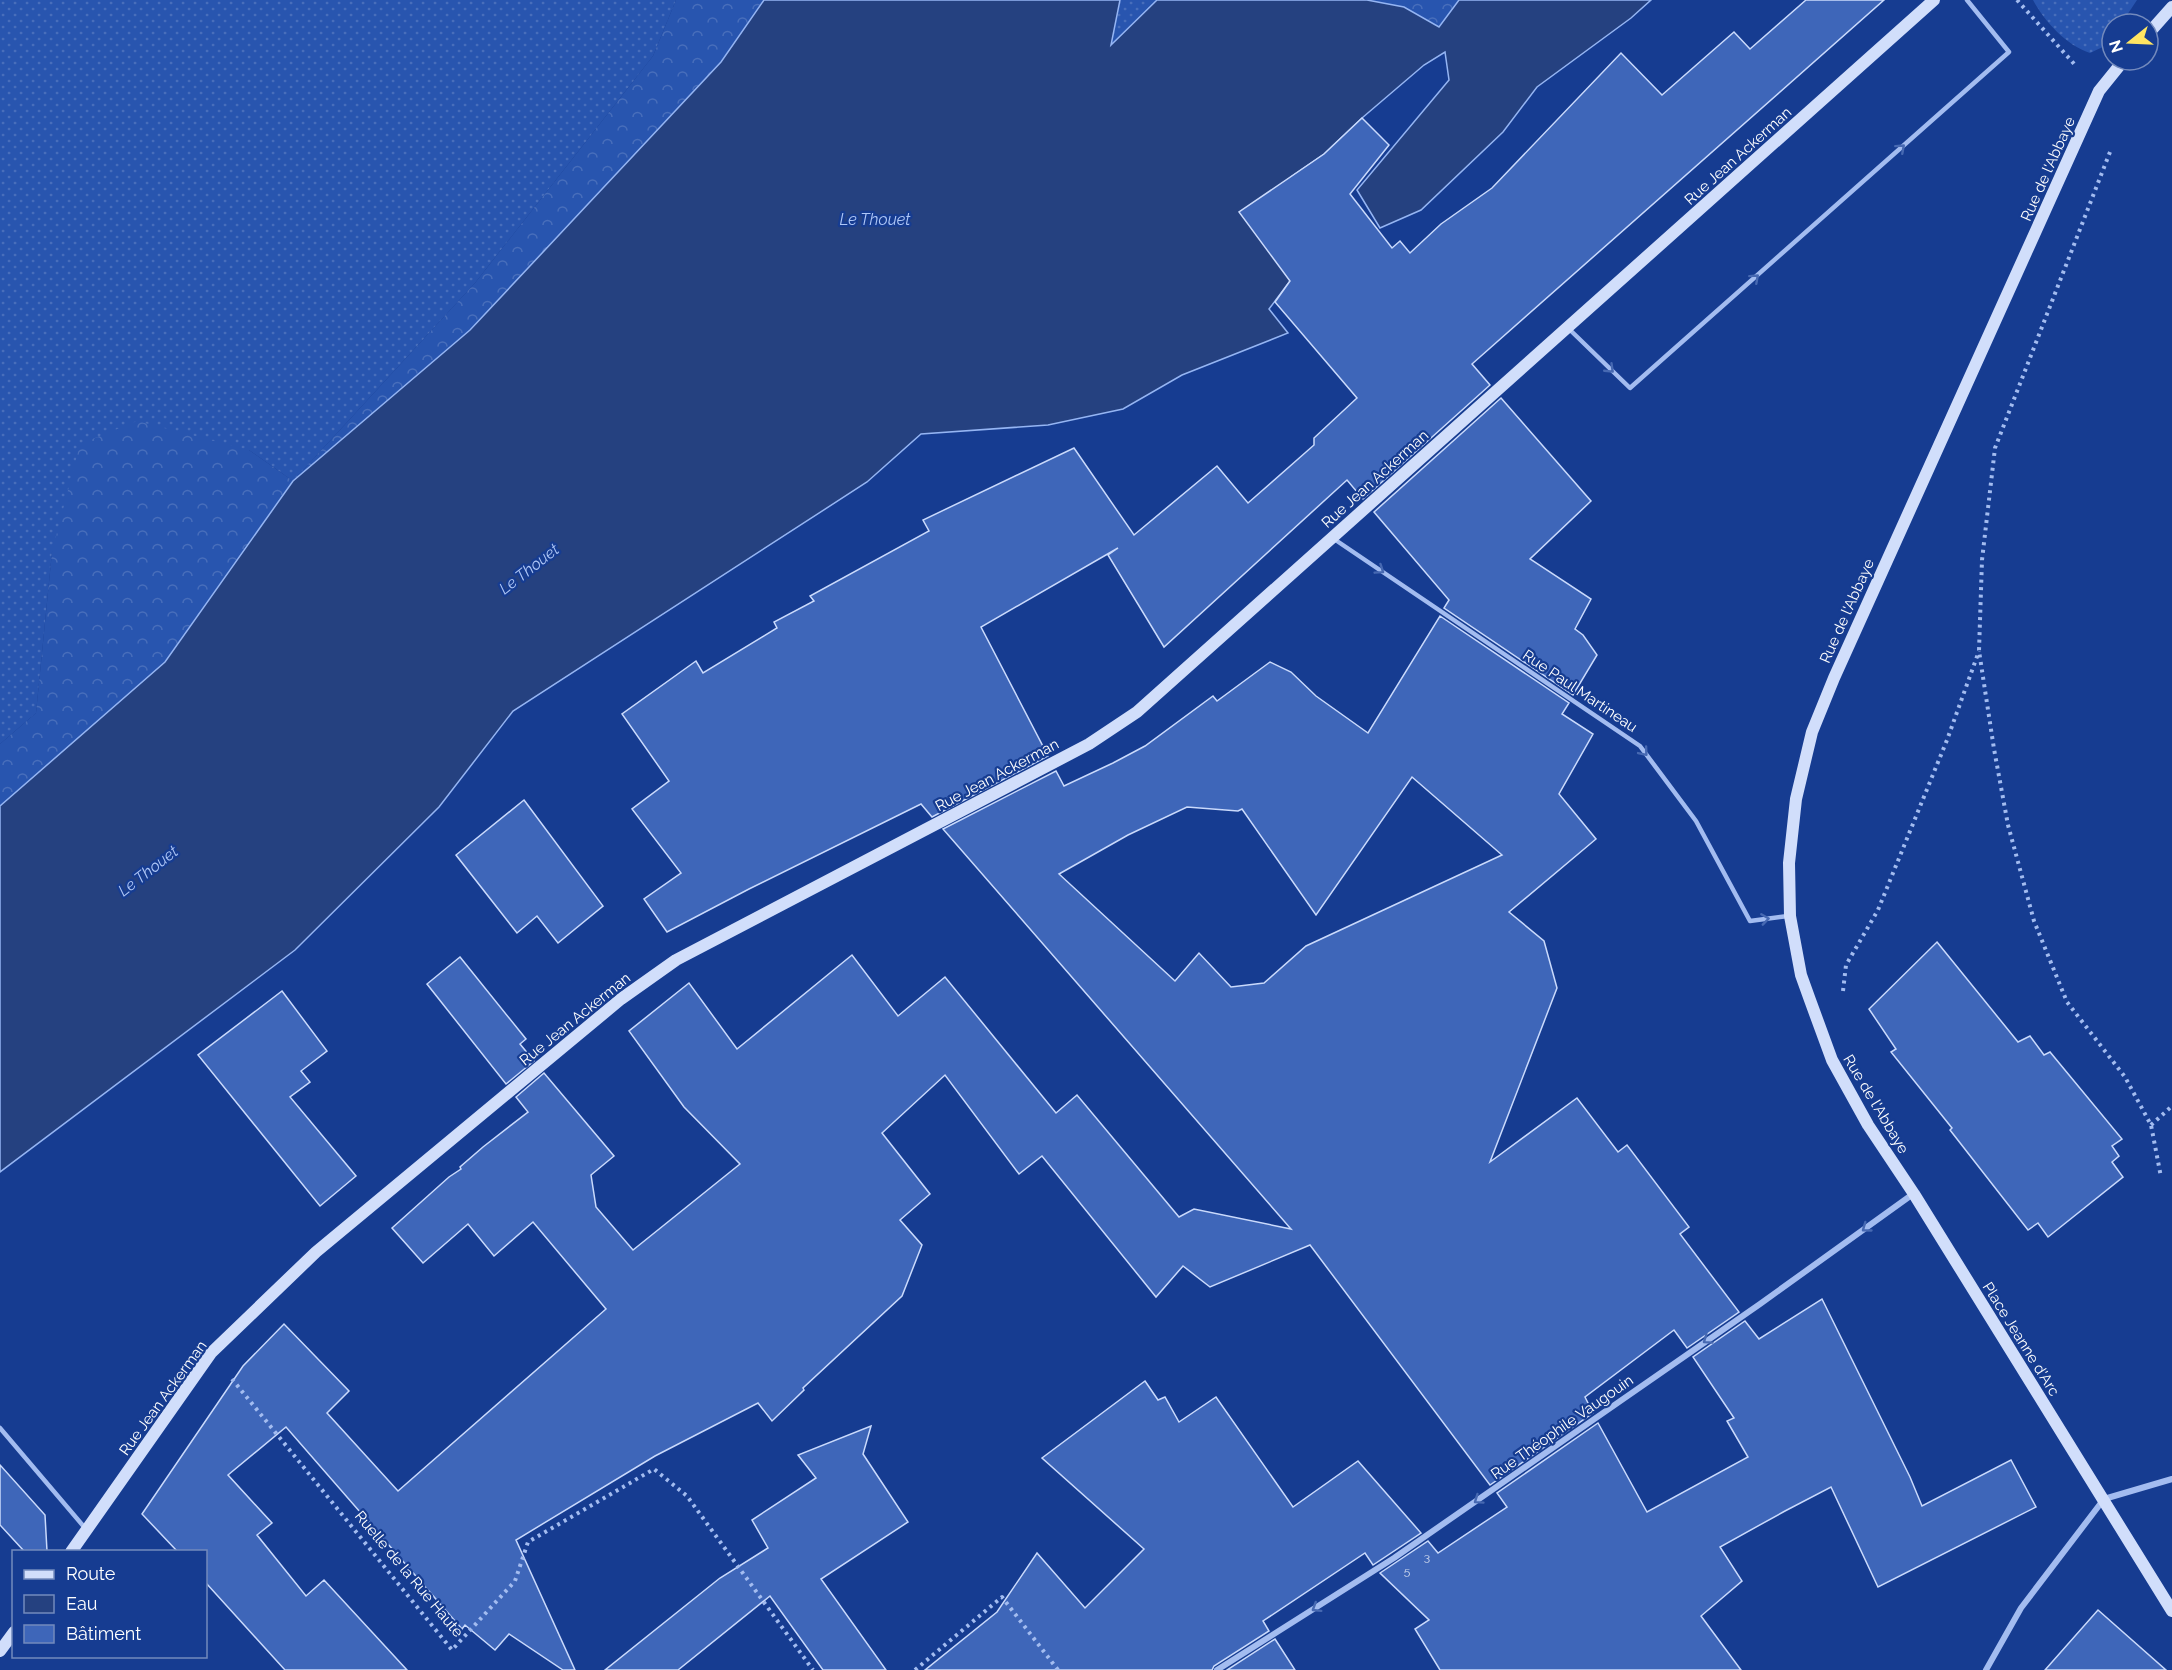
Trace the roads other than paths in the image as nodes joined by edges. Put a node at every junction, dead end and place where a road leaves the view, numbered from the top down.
1 (1934, 0) edge
2 (1967, 0) edge
3 (2172, 7) edge
4 (2160, 20) edge
5 (2115, 72) edge
6 (1568, 328) junction
7 (1331, 537) junction
8 (1790, 916) junction
9 (1914, 1194) junction
10 (0, 1428) edge
11 (2172, 1479) edge
12 (2104, 1499) junction
13 (87, 1530) junction
14 (72, 1550) edge
15 (2172, 1611) edge
16 (12, 1635) edge
17 (0, 1651) edge
18 (1217, 1670) edge
19 (1986, 1670) edge

1 - 6 main road, Rue Jean Ackerman
6 -> 2 lane
3 - 4 main road
5 - 8 main road, Rue de l'Abbaye
6 - 7 main road, Rue Jean Ackerman
7 -> 8 lane, Rue Paul Martineau
7 - 13 main road, Rue Jean Ackerman
8 - 9 main road, Rue de l'Abbaye
9 - 12 main road, Place Jeanne d'Arc
9 -> 18 street, Rue Théophile Vaugouin
10 - 13 lane
11 - 12 street
12 - 15 main road
12 - 19 street
13 - 14 main road, Rue Jean Ackerman
16 - 17 main road

